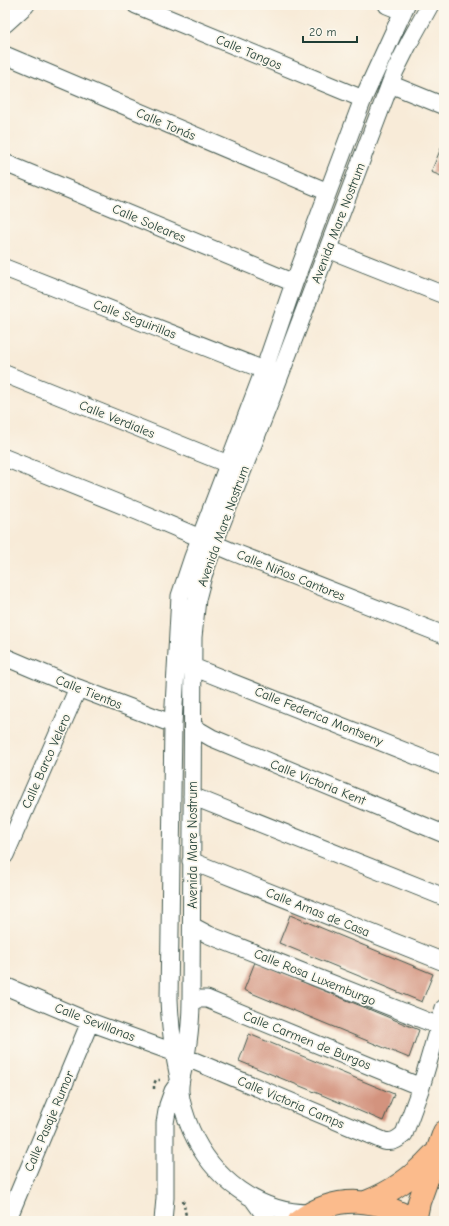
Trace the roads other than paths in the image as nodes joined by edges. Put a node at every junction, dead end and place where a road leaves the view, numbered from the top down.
1 (26, 5) edge
2 (136, 5) edge
3 (430, 5) edge
4 (398, 7) edge
5 (5, 24) edge
6 (5, 55) edge
7 (390, 84) junction
8 (363, 99) junction
9 (444, 106) edge
10 (5, 163) edge
11 (328, 192) junction
12 (328, 249) junction
13 (5, 268) edge
14 (294, 283) junction
15 (444, 295) edge
16 (264, 370) junction
17 (5, 374) edge
18 (5, 458) edge
19 (228, 464) junction
20 (208, 541) junction
21 (444, 635) edge
22 (5, 657) edge
23 (193, 667) junction
24 (78, 688) junction
25 (173, 724) junction
26 (192, 727) junction
27 (444, 767) edge
28 (192, 796) junction
29 (444, 834) edge
30 (5, 855) edge
31 (192, 861) junction
32 (444, 897) edge
33 (192, 926) junction
34 (444, 962) edge
35 (5, 986) edge
36 (191, 1001) junction
37 (444, 1008) edge
38 (90, 1022) junction
39 (439, 1026) junction
40 (179, 1055) junction
41 (180, 1081) junction
42 (421, 1086) junction
43 (441, 1140) edge
44 (253, 1199) junction
45 (366, 1202) junction
46 (305, 1217) edge
47 (7, 1221) edge
48 (163, 1221) edge
49 (267, 1221) edge
50 (415, 1221) edge

1 - 5 street
2 - 8 street, Calle Tangos
3 - 7 street, Avenida Mare Nostrum
4 - 8 street, Avenida Mare Nostrum
6 - 11 street, Calle Tonás
7 - 9 street
7 - 12 street, Avenida Mare Nostrum
8 - 11 street, Avenida Mare Nostrum
10 - 14 street, Calle Soleares
11 - 14 street, Avenida Mare Nostrum
12 - 15 street
12 - 20 street, Avenida Mare Nostrum
13 - 16 street, Calle Seguirillas
14 - 16 street, Avenida Mare Nostrum
16 - 19 street, Avenida Mare Nostrum
17 - 19 street, Calle Verdiales
18 - 20 street, Calle Niños Cantores
19 - 20 street, Avenida Mare Nostrum
20 - 21 street, Calle Niños Cantores
20 - 23 street, Avenida Mare Nostrum
20 - 25 street, Avenida Mare Nostrum
22 - 24 street, Calle Tientos
23 - 26 street, Avenida Mare Nostrum
23 - 27 street, Calle Federica Montseny
24 - 25 street, Calle Tientos
24 - 30 street, Calle Barco Velero
25 - 40 street, Avenida Mare Nostrum
26 - 28 street, Avenida Mare Nostrum
26 - 29 street, Calle Victoria Kent
28 - 31 street, Avenida Mare Nostrum
28 - 32 street
31 - 33 street, Avenida Mare Nostrum
31 - 34 street, Calle Amas de Casa
33 - 36 street, Avenida Mare Nostrum
33 - 39 street, Calle Rosa Luxemburgo
35 - 38 street, Calle Sevillanas
36 - 40 street, Avenida Mare Nostrum
36 - 42 street, Calle Carmen de Burgos
37 - 39 street
38 - 40 street, Calle Sevillanas
38 - 47 street, Calle Pasaje Rumor
39 - 42 street
40 - 41 street, Avenida Mare Nostrum
40 - 42 street, Calle Victoria Camps
41 - 44 street, Avenida Mare Nostrum
41 - 48 street
43 - 45 main road
43 - 50 main road
44 - 46 street, Avenida Mare Nostrum
44 - 49 street, Avenida Mare Nostrum
45 - 46 main road
45 - 50 main road

